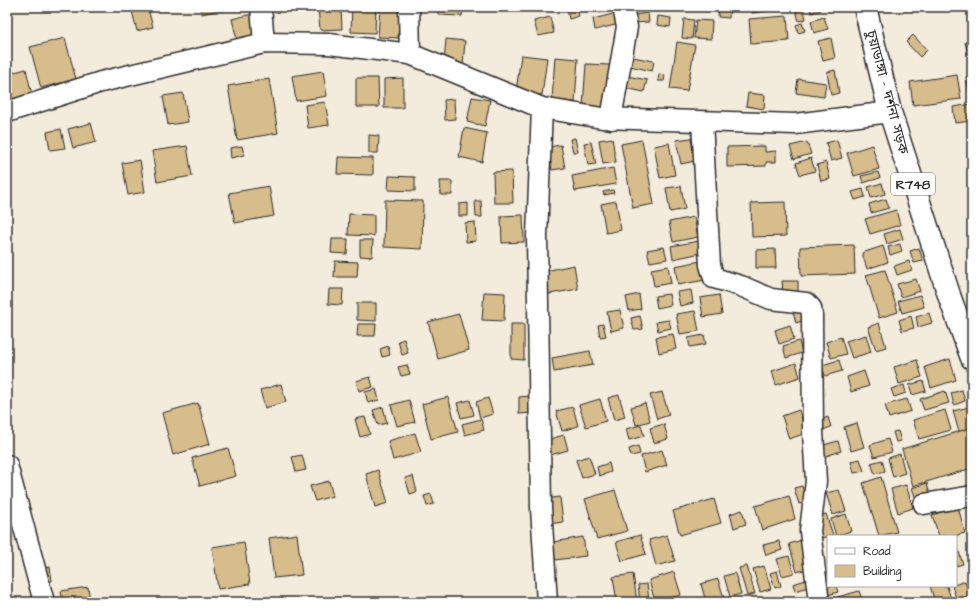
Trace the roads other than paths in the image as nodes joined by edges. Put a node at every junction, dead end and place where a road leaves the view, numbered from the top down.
1 (261, 7) edge
2 (409, 7) edge
3 (623, 7) edge
4 (865, 7) edge
5 (264, 43) junction
6 (410, 54) junction
7 (542, 108) junction
8 (7, 112) edge
9 (890, 112) junction
10 (611, 119) junction
11 (702, 122) junction
12 (972, 358) edge
13 (7, 465) edge
14 (972, 496) edge
15 (924, 504) dead end
16 (44, 602) edge
17 (547, 602) edge
18 (819, 602) edge

1 - 5 street
2 - 6 street
3 - 10 street
4 - 9 main road, চুয়াডাঙ্গা - দর্শনা সড়ক / R748
5 - 6 street
5 - 8 street
6 - 7 street
7 - 10 street
7 - 17 street
9 - 11 street
9 - 12 main road, চুয়াডাঙ্গা - দর্শনা সড়ক / R748
10 - 11 street
11 - 18 street
13 - 16 street
14 - 15 street

